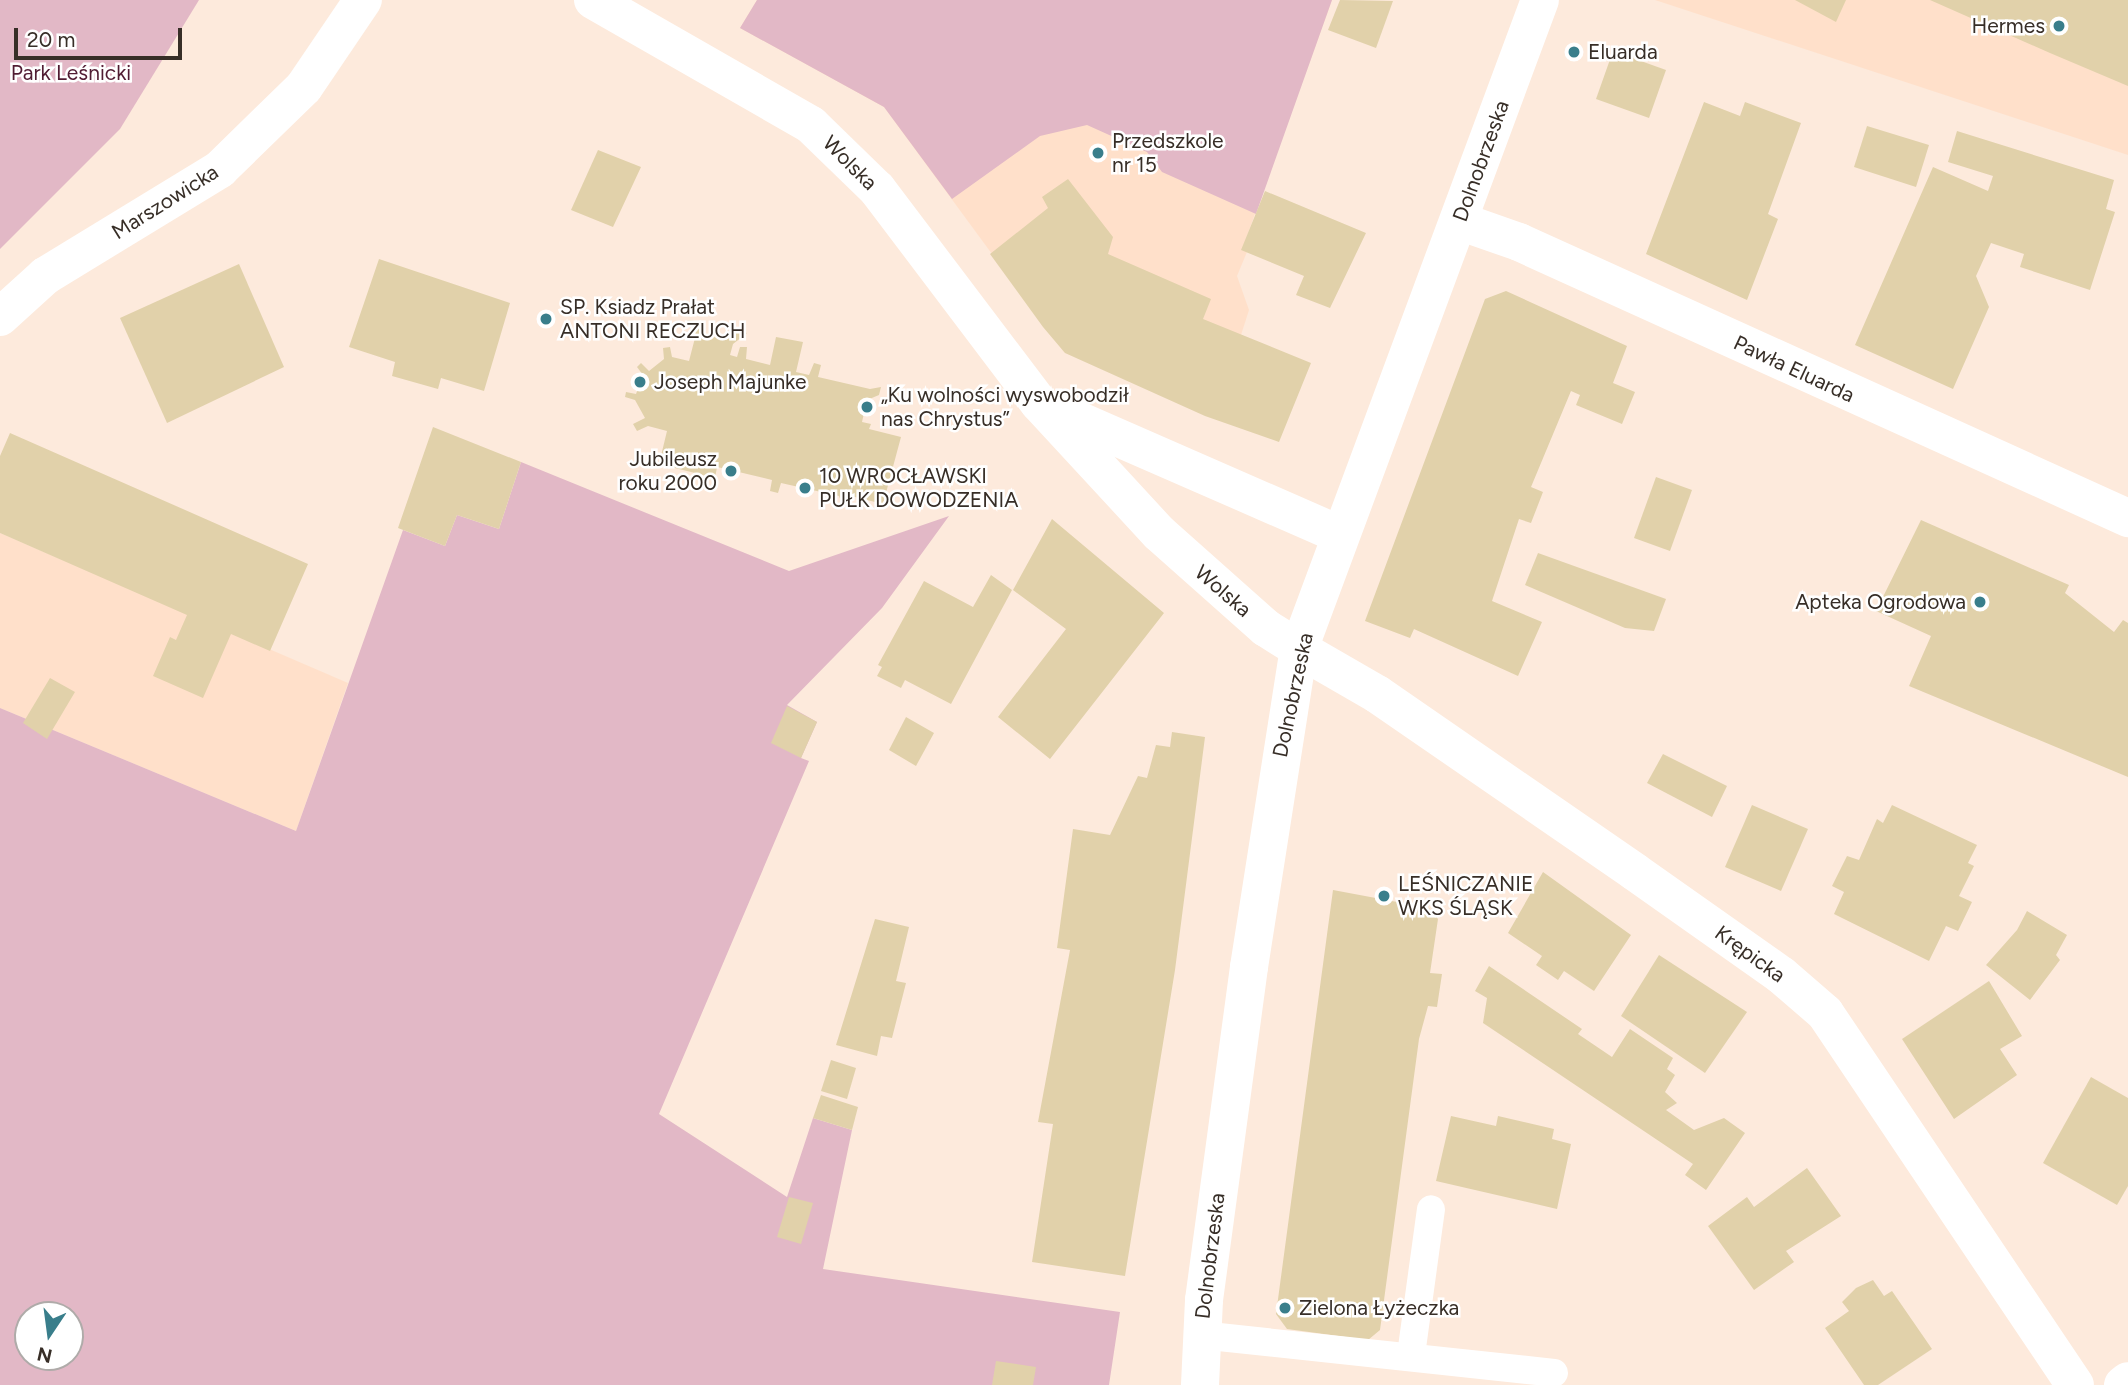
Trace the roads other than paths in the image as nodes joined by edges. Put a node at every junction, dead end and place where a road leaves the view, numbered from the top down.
1 (363, 0) edge
2 (593, 0) edge
3 (1540, 0) edge
4 (1459, 221) junction
5 (0, 317) edge
6 (1039, 403) junction
7 (2128, 518) edge
8 (1339, 534) junction
9 (1299, 649) junction
10 (1431, 1209) dead end
11 (1200, 1335) junction
12 (1411, 1355) junction
13 (1554, 1373) dead end
14 (2128, 1381) edge
15 (1200, 1385) edge
16 (2076, 1385) edge
17 (2123, 1385) edge

1 - 5 street, Marszowicka
2 - 6 street, Wolska
3 - 4 street, Dolnobrzeska
4 - 7 street, Pawła Eluarda
4 - 8 street, Dolnobrzeska
6 - 8 street, Wolska
6 - 9 street, Wolska
8 - 9 street, Dolnobrzeska
9 - 11 street, Dolnobrzeska
9 - 16 street, Krępicka
10 - 12 lane
11 - 12 lane
11 - 15 street, Dolnobrzeska
12 - 13 lane
14 - 17 street

